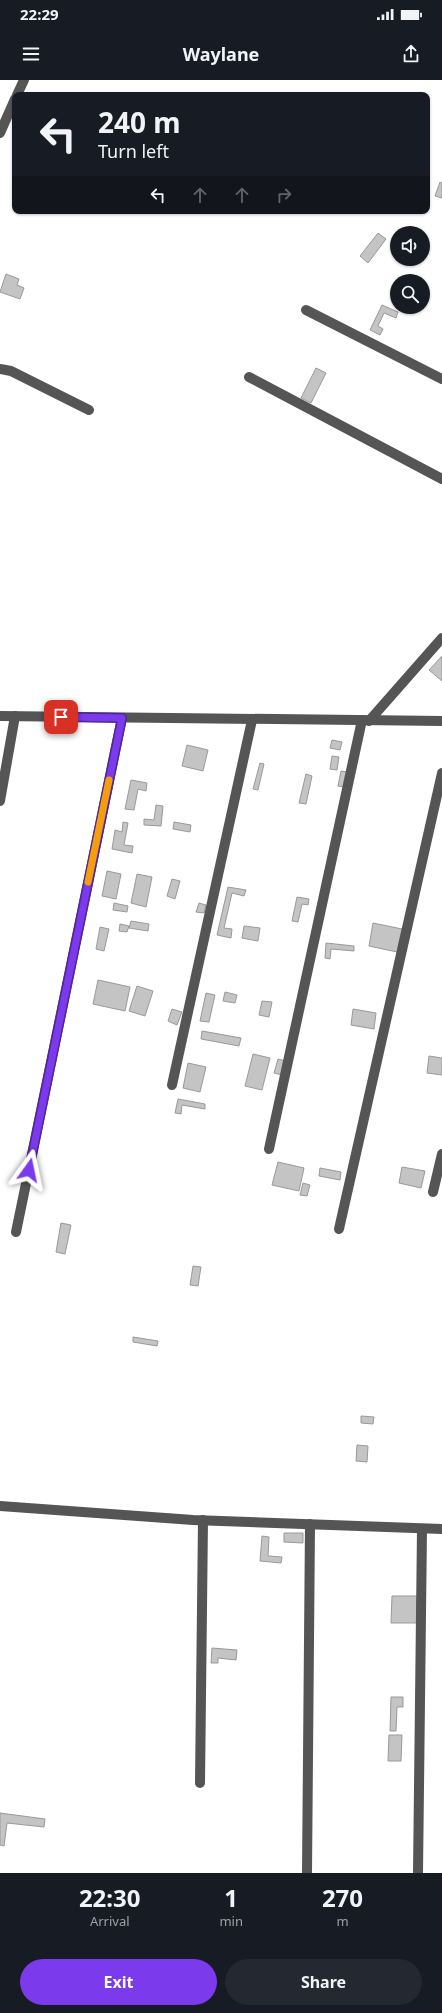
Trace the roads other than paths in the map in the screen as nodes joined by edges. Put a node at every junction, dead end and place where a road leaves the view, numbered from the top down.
1 (24, 80) edge
2 (18, 92) edge
3 (12, 106) edge
4 (0, 133) edge
5 (306, 310) dead end
6 (0, 369) edge
7 (249, 377) dead end
8 (442, 379) edge
9 (89, 410) dead end
10 (442, 479) edge
11 (442, 638) edge
12 (0, 716) edge
13 (15, 716) junction
14 (122, 718) junction
15 (252, 720) junction
16 (365, 720) junction
17 (442, 721) edge
18 (442, 773) edge
19 (0, 801) edge
20 (172, 1085) dead end
21 (269, 1149) dead end
22 (442, 1154) edge
23 (433, 1192) dead end
24 (339, 1229) dead end
25 (16, 1232) dead end
26 (0, 1506) edge
27 (203, 1520) junction
28 (310, 1524) junction
29 (422, 1529) junction
30 (442, 1529) edge
31 (200, 1782) dead end
32 (307, 1873) edge
33 (418, 1873) edge

1 - 2 street
3 - 4 street
5 - 8 street
6 - 9 street
7 - 10 street
11 - 16 street
12 - 13 street
13 - 14 street
13 - 19 street
14 - 15 street
14 - 25 street
15 - 16 street
15 - 20 street
16 - 17 street
16 - 21 street
18 - 24 street
22 - 23 street
26 - 27 street
27 - 28 street
27 - 31 street
28 - 29 street
28 - 32 street
29 - 30 street
29 - 33 street

